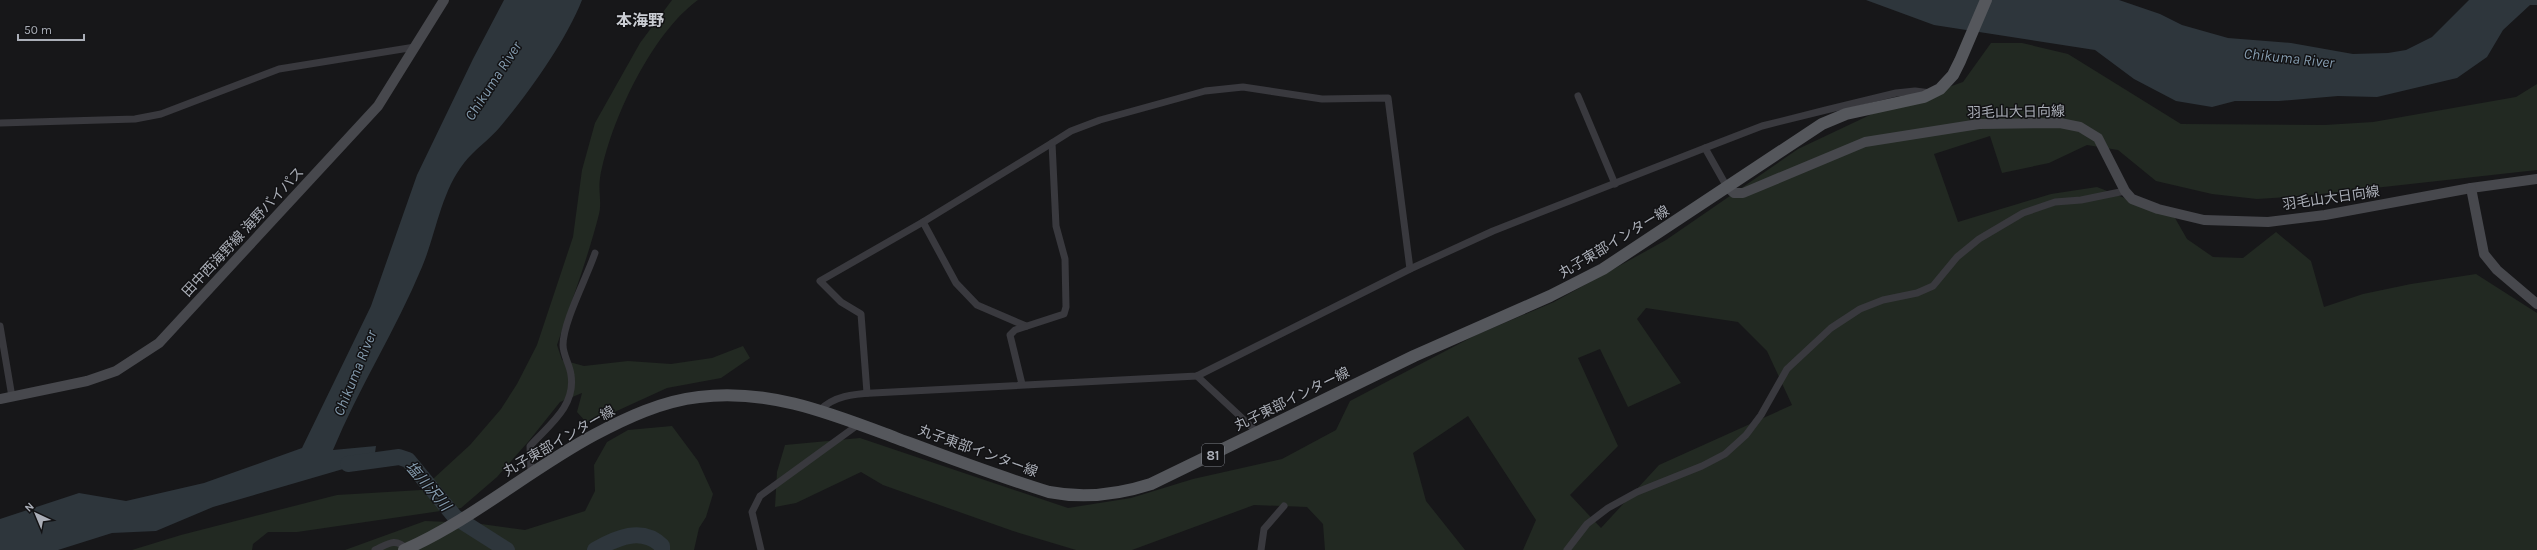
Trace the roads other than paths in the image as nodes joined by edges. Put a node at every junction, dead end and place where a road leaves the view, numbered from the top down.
1 (444, 0) edge
2 (1986, 0) edge
3 (415, 47) junction
4 (1933, 94) junction
5 (1578, 96) dead end
6 (0, 123) edge
7 (1052, 143) junction
8 (1705, 148) junction
9 (2537, 179) edge
10 (1615, 184) junction
11 (1728, 187) junction
12 (2471, 188) junction
13 (2125, 191) junction
14 (923, 222) junction
15 (595, 253) dead end
16 (1410, 269) junction
17 (2537, 304) edge
18 (0, 326) edge
19 (1026, 326) junction
20 (1197, 376) junction
21 (1022, 384) junction
22 (867, 393) junction
23 (12, 397) junction
24 (0, 399) edge
25 (820, 410) junction
26 (859, 424) junction
27 (1258, 434) junction
28 (531, 472) junction
29 (1284, 506) dead end
30 (406, 549) edge
31 (375, 550) edge
32 (761, 550) edge
33 (1261, 550) edge
34 (1567, 550) edge

1 - 3 main road, 田中西海野線 海野バイパス
2 - 4 main road, 丸子東部インター線 / 81
3 - 6 street
3 - 23 main road, 田中西海野線 海野バイパス
4 - 8 street
4 - 11 main road, 丸子東部インター線 / 81
5 - 10 street
7 - 14 street
7 - 16 street
7 - 19 street
8 - 10 street
8 - 11 street
9 - 12 main road, 羽毛山大日向線
10 - 16 street
11 - 13 main road, 羽毛山大日向線
11 - 27 main road, 丸子東部インター線 / 81
12 - 13 main road, 羽毛山大日向線
12 - 17 main road
13 - 34 street
14 - 19 street
14 - 22 street
15 - 28 street
16 - 20 street
18 - 23 street
19 - 21 street
20 - 21 street
20 - 27 street
21 - 22 street
22 - 25 street
23 - 24 main road, 田中西海野線 海野バイパス
25 - 26 main road, 丸子東部インター線 / 81
25 - 28 main road, 丸子東部インター線 / 81
26 - 27 main road, 丸子東部インター線 / 81
26 - 32 street
28 - 30 main road, 丸子東部インター線 / 81
29 - 33 street
30 - 31 street

